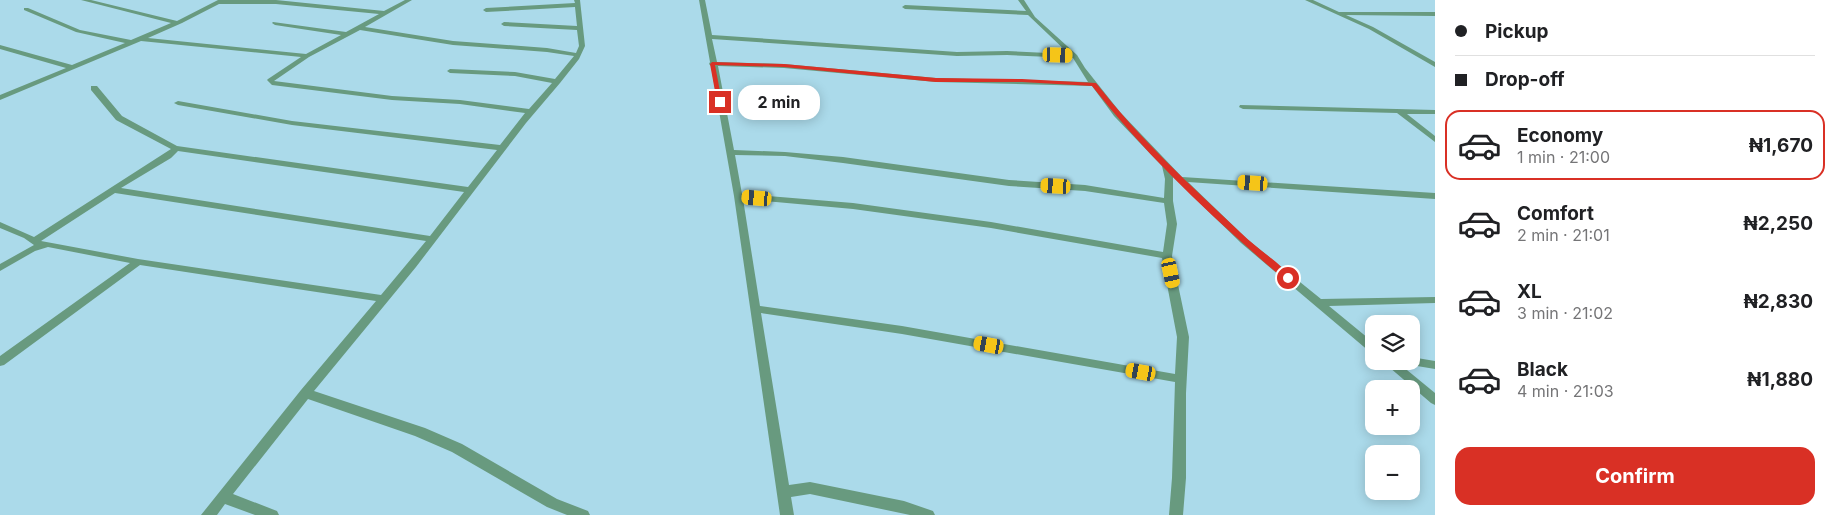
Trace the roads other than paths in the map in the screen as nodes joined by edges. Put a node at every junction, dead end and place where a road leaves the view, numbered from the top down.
1 (84, 0) edge
2 (409, 0) edge
3 (702, 0) edge
4 (1021, 0) edge
5 (1308, 0) edge
6 (220, 1) edge
7 (577, 2) edge
8 (905, 6) dead end
9 (26, 9) dead end
10 (486, 10) dead end
11 (386, 13) junction
12 (1028, 13) junction
13 (1338, 13) junction
14 (1435, 14) edge
15 (177, 23) junction
16 (275, 23) dead end
17 (504, 24) dead end
18 (360, 28) junction
19 (579, 28) junction
20 (348, 34) junction
21 (708, 37) junction
22 (140, 39) junction
23 (131, 42) junction
24 (0, 47) edge
25 (578, 55) junction
26 (307, 56) junction
27 (1075, 56) junction
28 (712, 64) junction
29 (1435, 65) edge
30 (72, 67) junction
31 (450, 71) dead end
32 (558, 82) junction
33 (1094, 84) junction
34 (94, 88) dead end
35 (1, 97) edge
36 (178, 103) dead end
37 (1243, 107) dead end
38 (532, 112) junction
39 (1400, 112) junction
40 (1435, 112) edge
41 (1435, 140) edge
42 (174, 148) junction
43 (502, 148) junction
44 (729, 152) junction
45 (1165, 165) junction
46 (1180, 179) junction
47 (114, 190) junction
48 (470, 190) junction
49 (738, 196) junction
50 (1435, 196) edge
51 (1168, 201) junction
52 (0, 225) edge
53 (432, 239) junction
54 (37, 243) junction
55 (1167, 256) junction
56 (138, 262) junction
57 (0, 268) edge
58 (384, 299) junction
59 (1435, 300) edge
60 (1317, 303) junction
61 (755, 309) junction
62 (1365, 343) edge
63 (0, 362) edge
64 (1420, 363) edge
65 (1435, 365) edge
66 (1399, 370) edge
67 (1180, 379) junction
68 (305, 393) junction
69 (1435, 400) edge
70 (783, 492) junction
71 (223, 497) junction
72 (208, 515) edge
73 (272, 515) edge
74 (583, 515) edge
75 (787, 515) edge
76 (928, 515) edge
77 (1176, 515) edge

1 - 15 street
2 - 11 street
3 - 21 street
4 - 12 street
5 - 13 street
6 - 11 street
6 - 15 street
7 - 10 street
7 - 19 street
8 - 12 street
9 - 23 street
11 - 18 street
12 - 27 street
13 - 14 street
13 - 29 street
15 - 22 street
16 - 20 street
17 - 19 street
18 - 20 street
18 - 25 street
19 - 25 street
20 - 26 street
21 - 27 street
21 - 28 street
22 - 23 street
22 - 26 street
23 - 30 street
24 - 30 street
25 - 32 street
26 - 38 street
27 - 33 street
28 - 33 street
28 - 44 street
30 - 35 street
31 - 32 street
32 - 38 street
33 - 45 street
34 - 42 street
36 - 43 street
37 - 39 street
38 - 43 street
39 - 40 street
39 - 41 street
42 - 47 street
42 - 48 street
43 - 48 street
44 - 49 street
44 - 51 street
45 - 46 street
45 - 51 street
46 - 50 street
46 - 60 street
47 - 53 street
47 - 54 street
48 - 53 street
49 - 55 street
49 - 61 street
51 - 55 street
52 - 54 street
53 - 58 street
54 - 56 street
54 - 57 street
55 - 67 street
56 - 58 street
56 - 63 street
58 - 68 street
59 - 60 street
60 - 62 street
61 - 67 street
61 - 70 street
64 - 65 street
66 - 69 street
67 - 77 street
68 - 71 street
68 - 74 street
70 - 75 street
70 - 76 street
71 - 72 street
71 - 73 street

